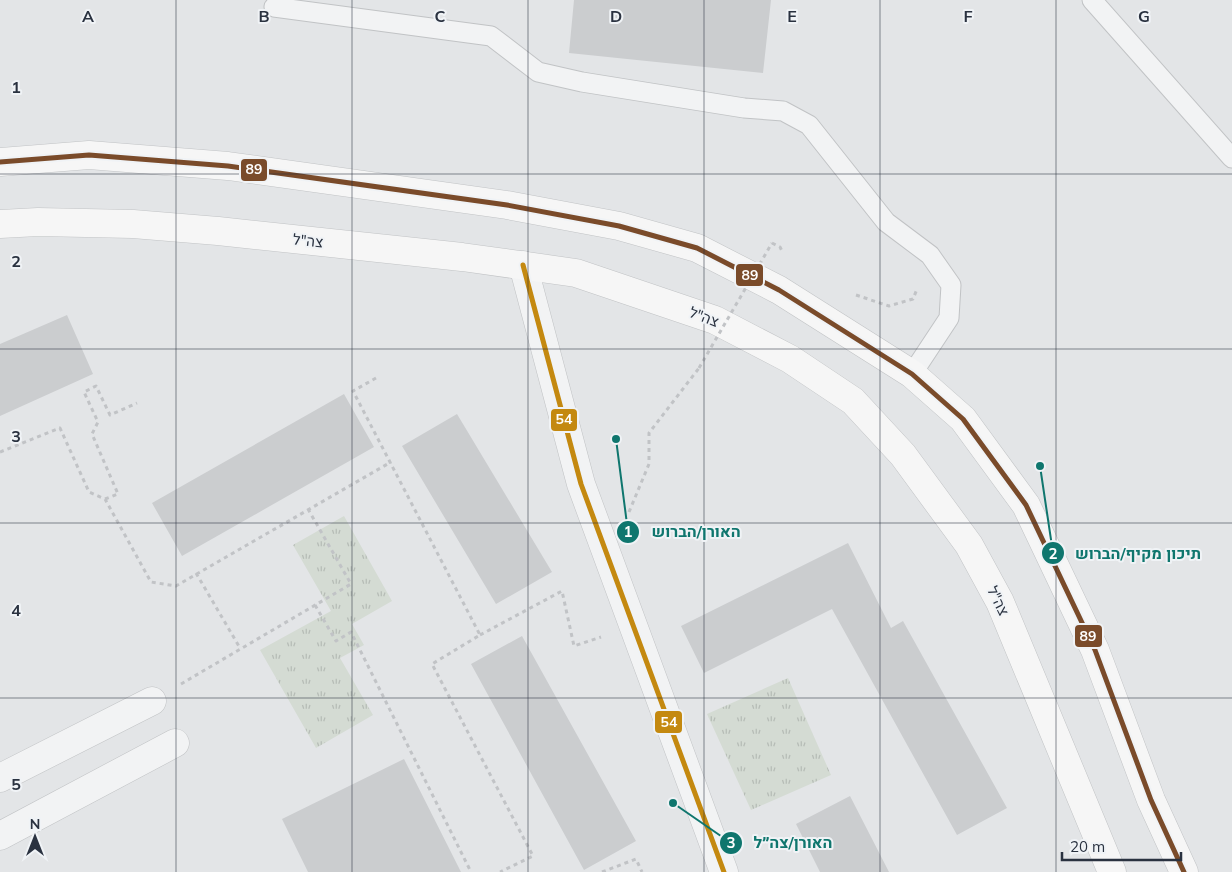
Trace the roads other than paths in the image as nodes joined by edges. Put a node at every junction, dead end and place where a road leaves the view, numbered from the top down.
1 (1092, 0) edge
2 (274, 7) dead end
3 (1232, 158) edge
4 (0, 162) edge
5 (0, 224) edge
6 (523, 265) junction
7 (912, 374) junction
8 (152, 701) road end
9 (175, 743) dead end
10 (0, 778) edge
11 (0, 836) edge
12 (724, 872) edge
13 (1112, 872) edge
14 (1184, 872) edge

1 - 3 lane
2 - 7 lane
4 - 7 main road
5 - 6 main road, צה"ל
6 - 12 street
6 - 13 main road, צה"ל
7 - 14 main road
8 - 10 street
9 - 11 street

